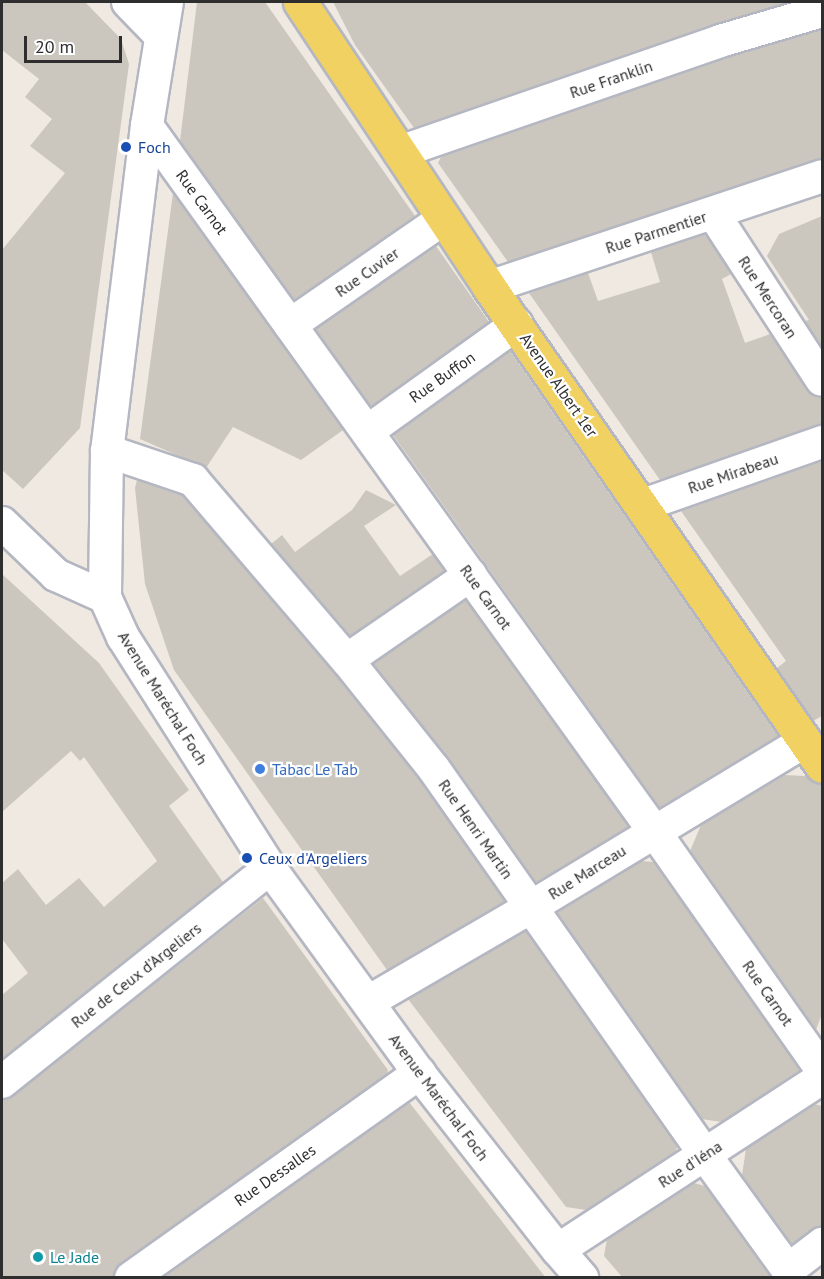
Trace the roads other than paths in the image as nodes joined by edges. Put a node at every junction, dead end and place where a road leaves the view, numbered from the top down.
1 (128, 2) edge
2 (167, 2) edge
3 (300, 2) edge
4 (822, 11) edge
5 (160, 35) junction
6 (147, 126) junction
7 (400, 152) junction
8 (822, 176) edge
9 (713, 213) junction
10 (443, 219) junction
11 (489, 286) junction
12 (517, 324) junction
13 (290, 325) junction
14 (822, 380) edge
15 (368, 430) junction
16 (822, 442) edge
17 (106, 451) junction
18 (643, 505) junction
19 (2, 523) edge
20 (470, 574) junction
21 (105, 597) junction
22 (347, 660) junction
23 (814, 753) edge
24 (654, 831) junction
25 (270, 868) junction
26 (531, 907) junction
27 (368, 1002) junction
28 (822, 1070) edge
29 (419, 1073) junction
30 (822, 1078) edge
31 (2, 1082) edge
32 (705, 1155) junction
33 (822, 1244) edge
34 (558, 1250) junction
35 (131, 1278) edge
36 (582, 1278) edge

1 - 5 street
2 - 5 street, Avenue Maréchal Foch
3 - 7 main road, Avenue Albert 1er
4 - 7 street, Rue Franklin
5 - 6 street, Avenue Maréchal Foch
6 - 13 street, Rue Carnot
6 - 17 street, Avenue Maréchal Foch
7 - 10 main road, Avenue Albert 1er
8 - 9 street, Rue Parmentier
9 - 11 street, Rue Parmentier
9 - 14 street, Rue Mercoran
10 - 11 main road, Avenue Albert 1er
10 - 13 street, Rue Cuvier
11 - 12 main road, Avenue Albert 1er
12 - 15 street, Rue Buffon
12 - 18 main road, Avenue Albert 1er
13 - 15 street, Rue Carnot
15 - 20 street, Rue Carnot
16 - 18 street, Rue Mirabeau
17 - 21 street, Avenue Maréchal Foch
17 - 22 street, Rue Henri Martin
18 - 23 main road, Avenue Albert 1er
19 - 21 street
20 - 22 street
20 - 24 street, Rue Carnot
21 - 25 street, Avenue Maréchal Foch
22 - 26 street, Rue Henri Martin
23 - 24 street, Rue Marceau
24 - 26 street, Rue Marceau
24 - 28 street, Rue Carnot
25 - 27 street, Avenue Maréchal Foch
25 - 31 street, Rue de Ceux d'Argeliers
26 - 27 street, Rue Marceau
26 - 32 street, Rue Henri Martin
27 - 29 street, Avenue Maréchal Foch
29 - 34 street, Avenue Maréchal Foch
29 - 35 street, Rue Dessalles
30 - 32 street, Rue d'Iéna
32 - 33 street, Rue Henri Martin
32 - 34 street, Rue d'Iéna
34 - 36 street, Avenue Maréchal Foch

